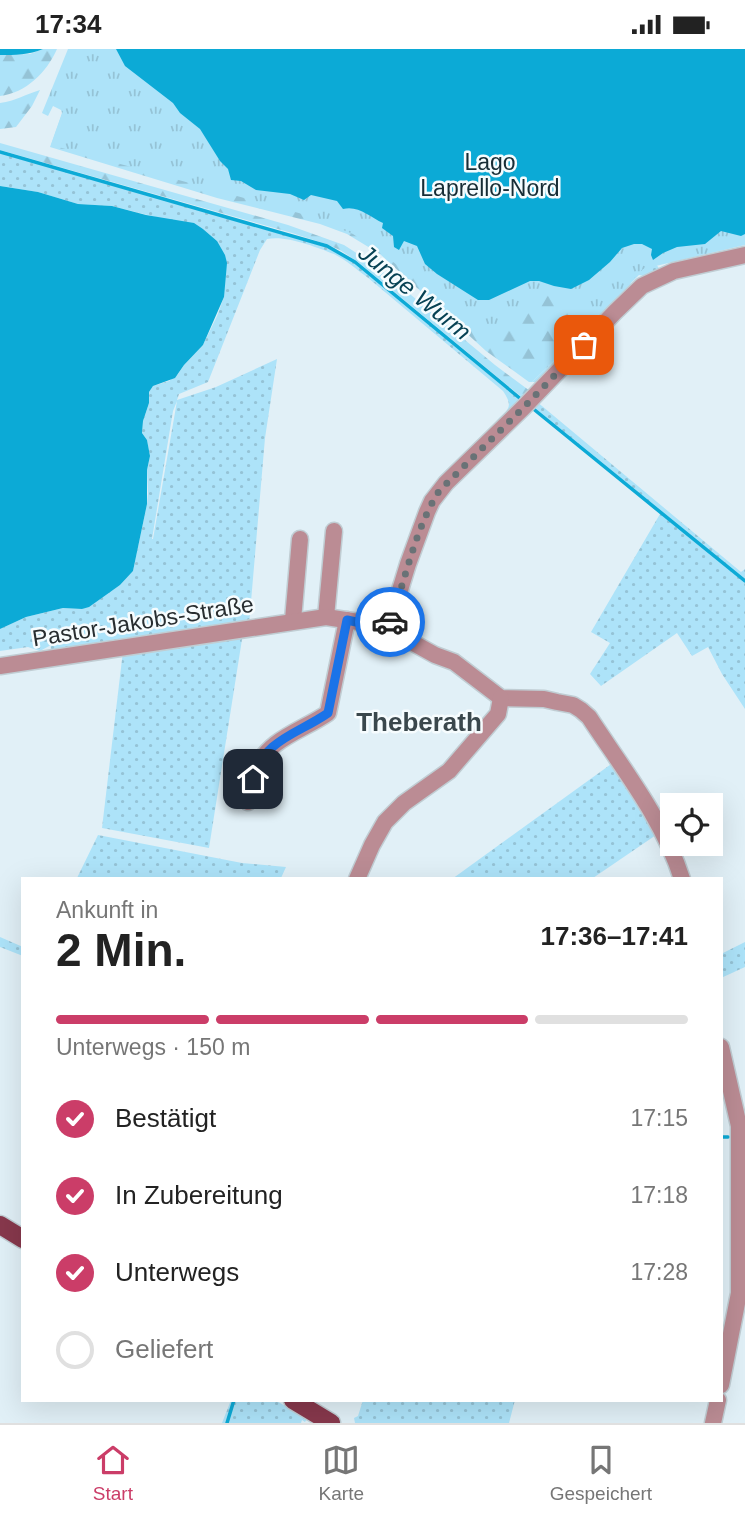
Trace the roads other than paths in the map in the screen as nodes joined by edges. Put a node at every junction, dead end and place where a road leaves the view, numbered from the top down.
1 (745, 255) edge
2 (334, 531) dead end
3 (300, 539) dead end
4 (326, 617) junction
5 (347, 620) junction
6 (293, 621) junction
7 (388, 629) junction
8 (0, 666) edge
9 (502, 698) junction
10 (248, 802) dead end
11 (358, 877) edge
12 (681, 877) edge
13 (723, 1057) edge
14 (0, 1225) edge
15 (21, 1238) edge
16 (732, 1335) edge
17 (723, 1376) edge
18 (296, 1402) edge
19 (718, 1402) edge
20 (331, 1423) edge
21 (713, 1423) edge

1 - 7 street
2 - 4 street
3 - 6 street
4 - 5 street, Pastor-Jakobs-Straße
4 - 6 street, Pastor-Jakobs-Straße
5 - 7 street, Pastor-Jakobs-Straße
5 - 10 street
6 - 8 street, Pastor-Jakobs-Straße
7 - 9 street
9 - 11 street
9 - 12 street
13 - 16 street
14 - 15 main road
16 - 17 street
18 - 20 main road
19 - 21 street

